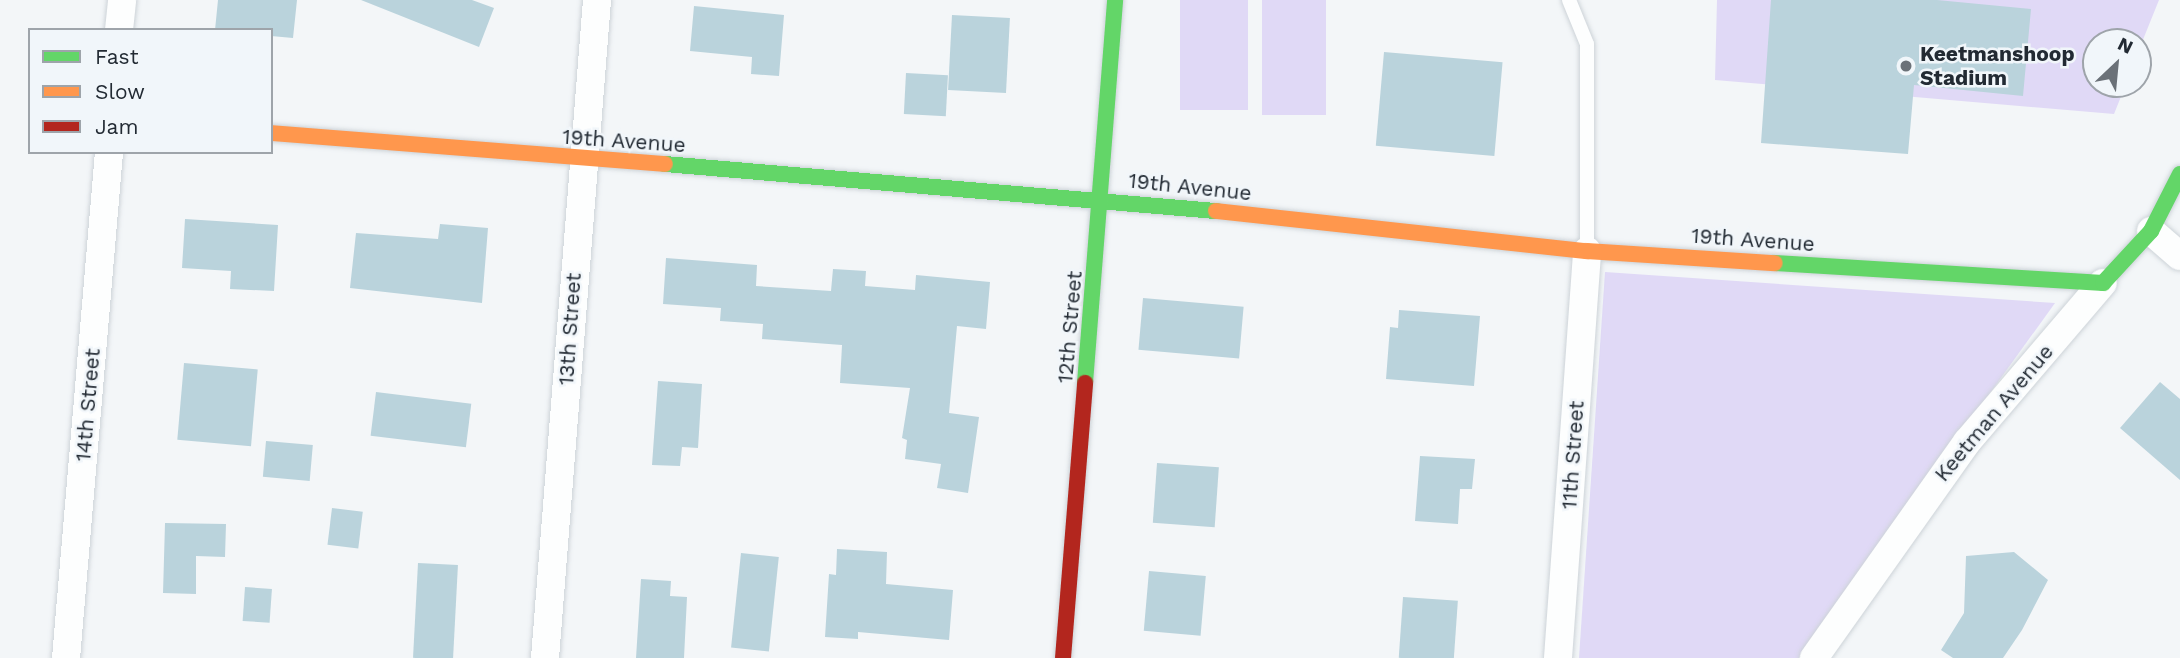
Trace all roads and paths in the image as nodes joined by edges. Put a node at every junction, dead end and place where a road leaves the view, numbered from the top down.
1 (122, 0) edge
2 (597, 0) edge
3 (1115, 0) edge
4 (1569, 0) edge
5 (119, 28) edge
6 (273, 133) edge
7 (109, 154) edge
8 (583, 159) junction
9 (2180, 174) edge
10 (1102, 199) junction
11 (2151, 231) junction
12 (1587, 251) junction
13 (2180, 256) edge
14 (2103, 283) junction
15 (66, 658) edge
16 (545, 658) edge
17 (1063, 658) edge
18 (1558, 658) edge
19 (1814, 658) edge

1 - 5 street
2 - 8 street, 13th Street
3 - 10 street, 12th Street
4 - 12 lane
6 - 8 street, 19th Avenue
7 - 15 street, 14th Street
8 - 10 street, 19th Avenue
8 - 16 street, 13th Street
9 - 11 street, Keetman Avenue
10 - 12 street, 19th Avenue
10 - 17 street, 12th Street
11 - 13 street
11 - 14 street, Keetman Avenue
12 - 14 street, 19th Avenue
12 - 18 street, 11th Street
14 - 19 street, Keetman Avenue

